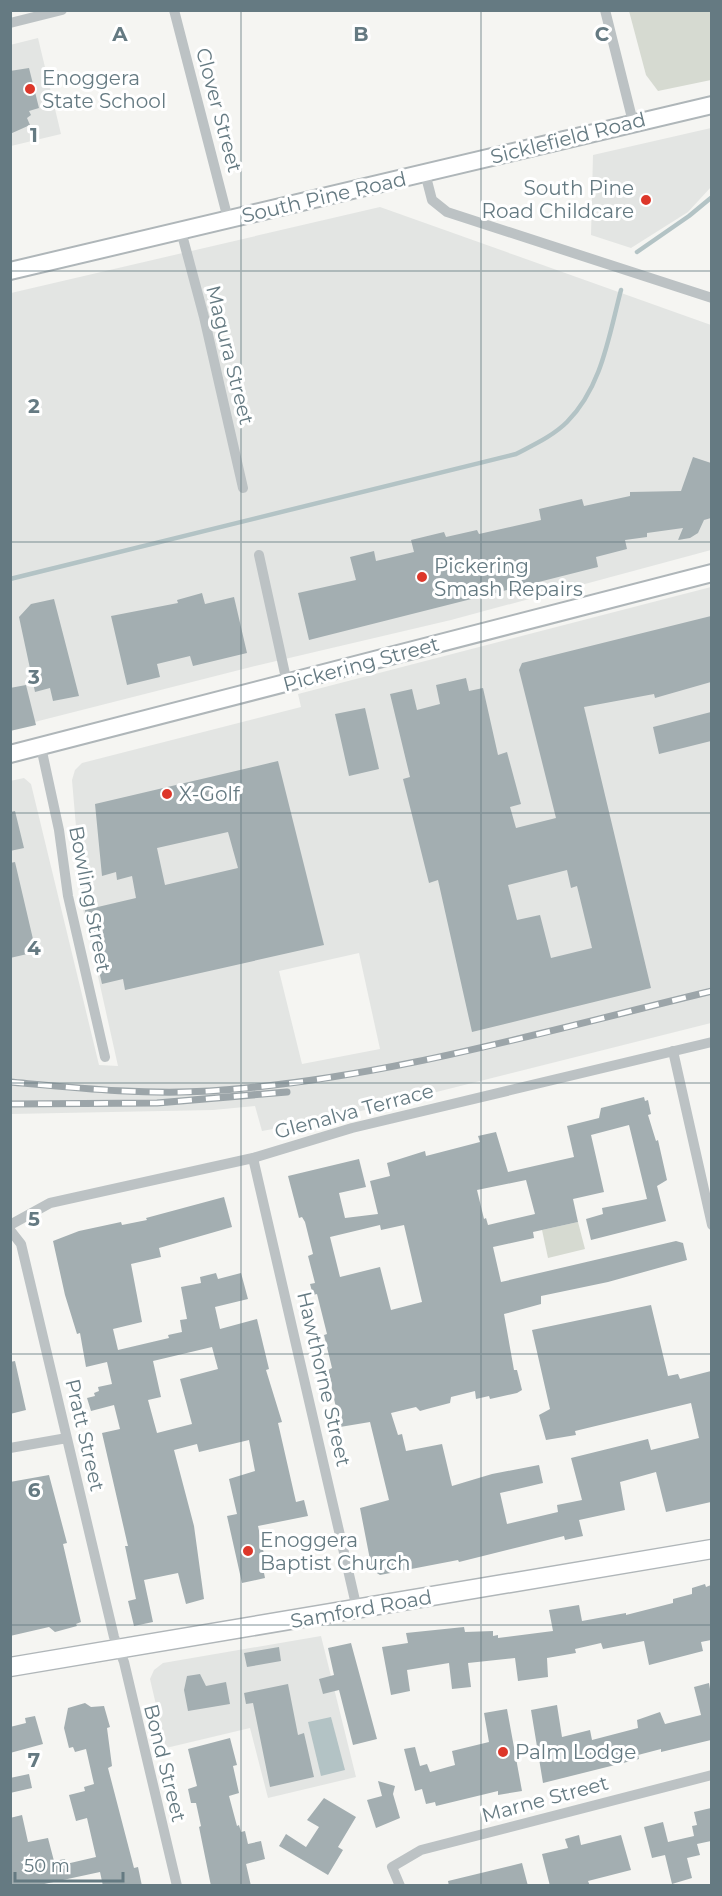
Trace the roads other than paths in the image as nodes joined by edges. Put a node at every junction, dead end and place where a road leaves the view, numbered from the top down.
1 (62, 10) edge
2 (174, 10) edge
3 (605, 10) edge
4 (10, 23) edge
5 (711, 105) edge
6 (633, 122) junction
7 (425, 172) junction
8 (228, 219) junction
9 (181, 231) junction
10 (10, 271) edge
11 (711, 298) edge
12 (243, 488) dead end
13 (259, 555) dead end
14 (711, 573) edge
15 (287, 683) junction
16 (41, 747) junction
17 (10, 754) edge
18 (711, 1042) edge
19 (673, 1052) junction
20 (105, 1057) dead end
21 (253, 1158) junction
22 (10, 1225) edge
23 (711, 1225) edge
24 (10, 1230) edge
25 (67, 1438) junction
26 (10, 1449) edge
27 (711, 1549) edge
28 (357, 1609) junction
29 (119, 1649) junction
30 (10, 1667) edge
31 (711, 1775) edge
32 (177, 1886) edge
33 (400, 1886) edge

1 - 4 street
2 - 8 street, Clover Street
3 - 6 street
5 - 6 main road, Sicklefield Road
6 - 7 main road, Sicklefield Road
7 - 8 main road, South Pine Road
7 - 11 street, South Pine Road
8 - 9 main road, South Pine Road
9 - 10 main road, South Pine Road
9 - 12 street, Magura Street
13 - 15 street
14 - 15 main road, Pickering Street
15 - 16 main road, Pickering Street
16 - 17 main road, Pickering Street
16 - 20 street, Bowling Street
18 - 19 street, Glenalva Terrace
19 - 21 street, Glenalva Terrace
19 - 23 street
21 - 22 street, Glenalva Terrace
21 - 28 street, Hawthorne Street
24 - 25 street, Pratt Street
25 - 26 street
25 - 29 street, Pratt Street
27 - 28 main road, Samford Road
28 - 29 main road, Samford Road
29 - 30 main road, Samford Road
29 - 32 street, Bond Street
31 - 33 street, Marne Street

